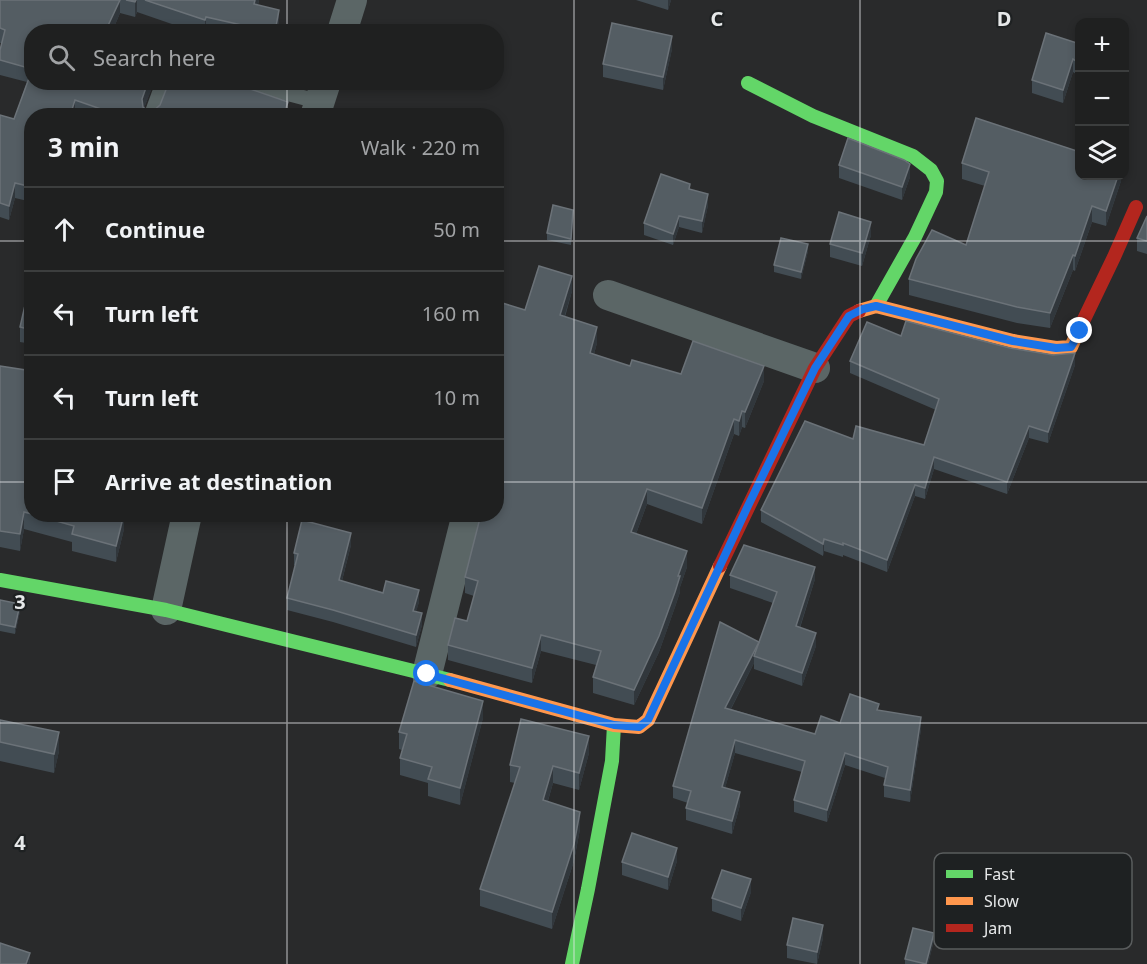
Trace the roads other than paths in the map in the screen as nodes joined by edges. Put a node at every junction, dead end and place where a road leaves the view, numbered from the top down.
1 (352, 0) edge
2 (344, 24) edge
3 (748, 83) dead end
4 (161, 90) edge
5 (278, 90) edge
6 (321, 100) edge
7 (154, 108) edge
8 (1136, 207) dead end
9 (608, 295) dead end
10 (876, 306) junction
11 (815, 368) junction
12 (185, 522) edge
13 (465, 522) edge
14 (0, 580) edge
15 (166, 610) junction
16 (427, 674) junction
17 (614, 725) junction
18 (572, 964) edge

1 - 2 street
3 - 10 street
4 - 7 lane
5 - 6 lane
8 - 10 street
9 - 11 street
10 - 11 street
11 - 17 street
12 - 15 street
13 - 16 street
14 - 15 street
15 - 16 street
16 - 17 street
17 - 18 street

